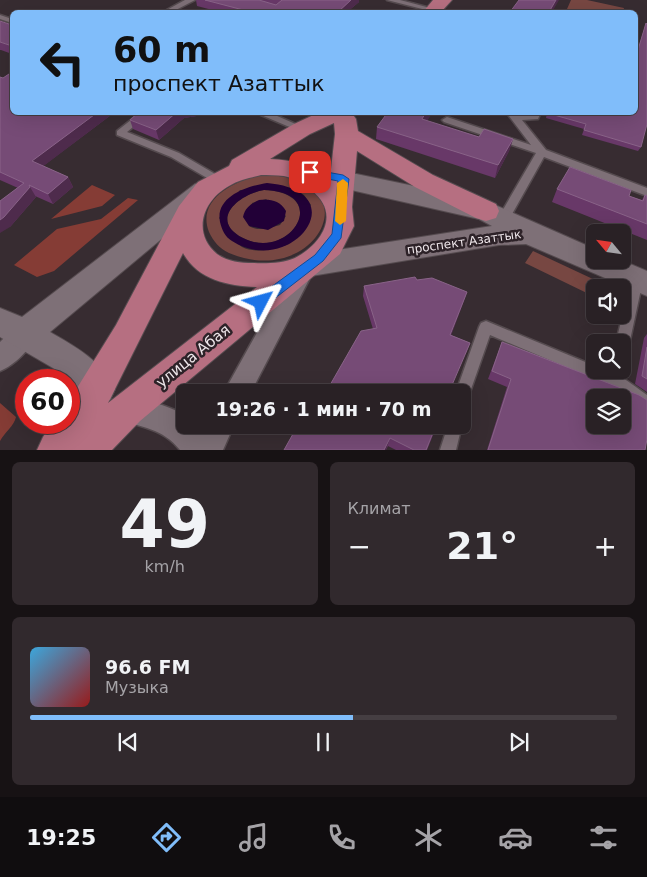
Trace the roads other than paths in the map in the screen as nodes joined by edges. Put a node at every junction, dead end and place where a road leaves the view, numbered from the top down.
1 (191, 0) edge
2 (391, 0) edge
3 (436, 8) edge
4 (171, 10) edge
5 (143, 115) edge
6 (266, 115) edge
7 (513, 115) edge
8 (536, 115) edge
9 (344, 120) edge
10 (447, 120) dead end
11 (302, 129) junction
12 (542, 152) junction
13 (294, 169) junction
14 (343, 179) junction
15 (210, 189) junction
16 (647, 192) edge
17 (340, 207) junction
18 (495, 216) junction
19 (529, 233) junction
20 (305, 266) junction
21 (642, 282) edge
22 (12, 328) edge
23 (625, 334) edge
24 (0, 359) edge
25 (586, 364) edge
26 (620, 379) edge
27 (241, 384) edge
28 (465, 384) edge
29 (98, 389) junction
30 (647, 403) edge
31 (127, 410) junction
32 (215, 434) edge
33 (452, 434) edge
34 (56, 450) edge
35 (85, 450) edge
36 (196, 450) edge
37 (206, 450) edge
38 (448, 450) edge

1 - 4 lane
2 - 3 lane
5 - 15 lane
6 - 11 lane
7 - 8 lane
7 - 12 lane
9 - 11 main road
9 - 14 main road, улица Абая
9 - 18 main road
10 - 12 lane
11 - 15 main road
12 - 16 lane
12 - 18 lane
13 - 14 street, проспект Азаттык
13 - 15 main road
13 - 17 main road
14 - 17 main road, улица Абая
14 - 18 street, проспект Азаттык
15 - 20 main road, улица Абая
15 - 22 street
15 - 29 main road
17 - 20 main road, улица Абая
18 - 19 street, проспект Азаттык
19 - 20 street, проспект Азаттык
19 - 21 street
20 - 27 street
20 - 31 main road, улица Абая
21 - 23 lane
22 - 24 street
22 - 29 street
25 - 28 lane
26 - 30 lane
29 - 34 main road
31 - 35 main road, улица Абая
31 - 36 street
32 - 37 street
33 - 38 lane

